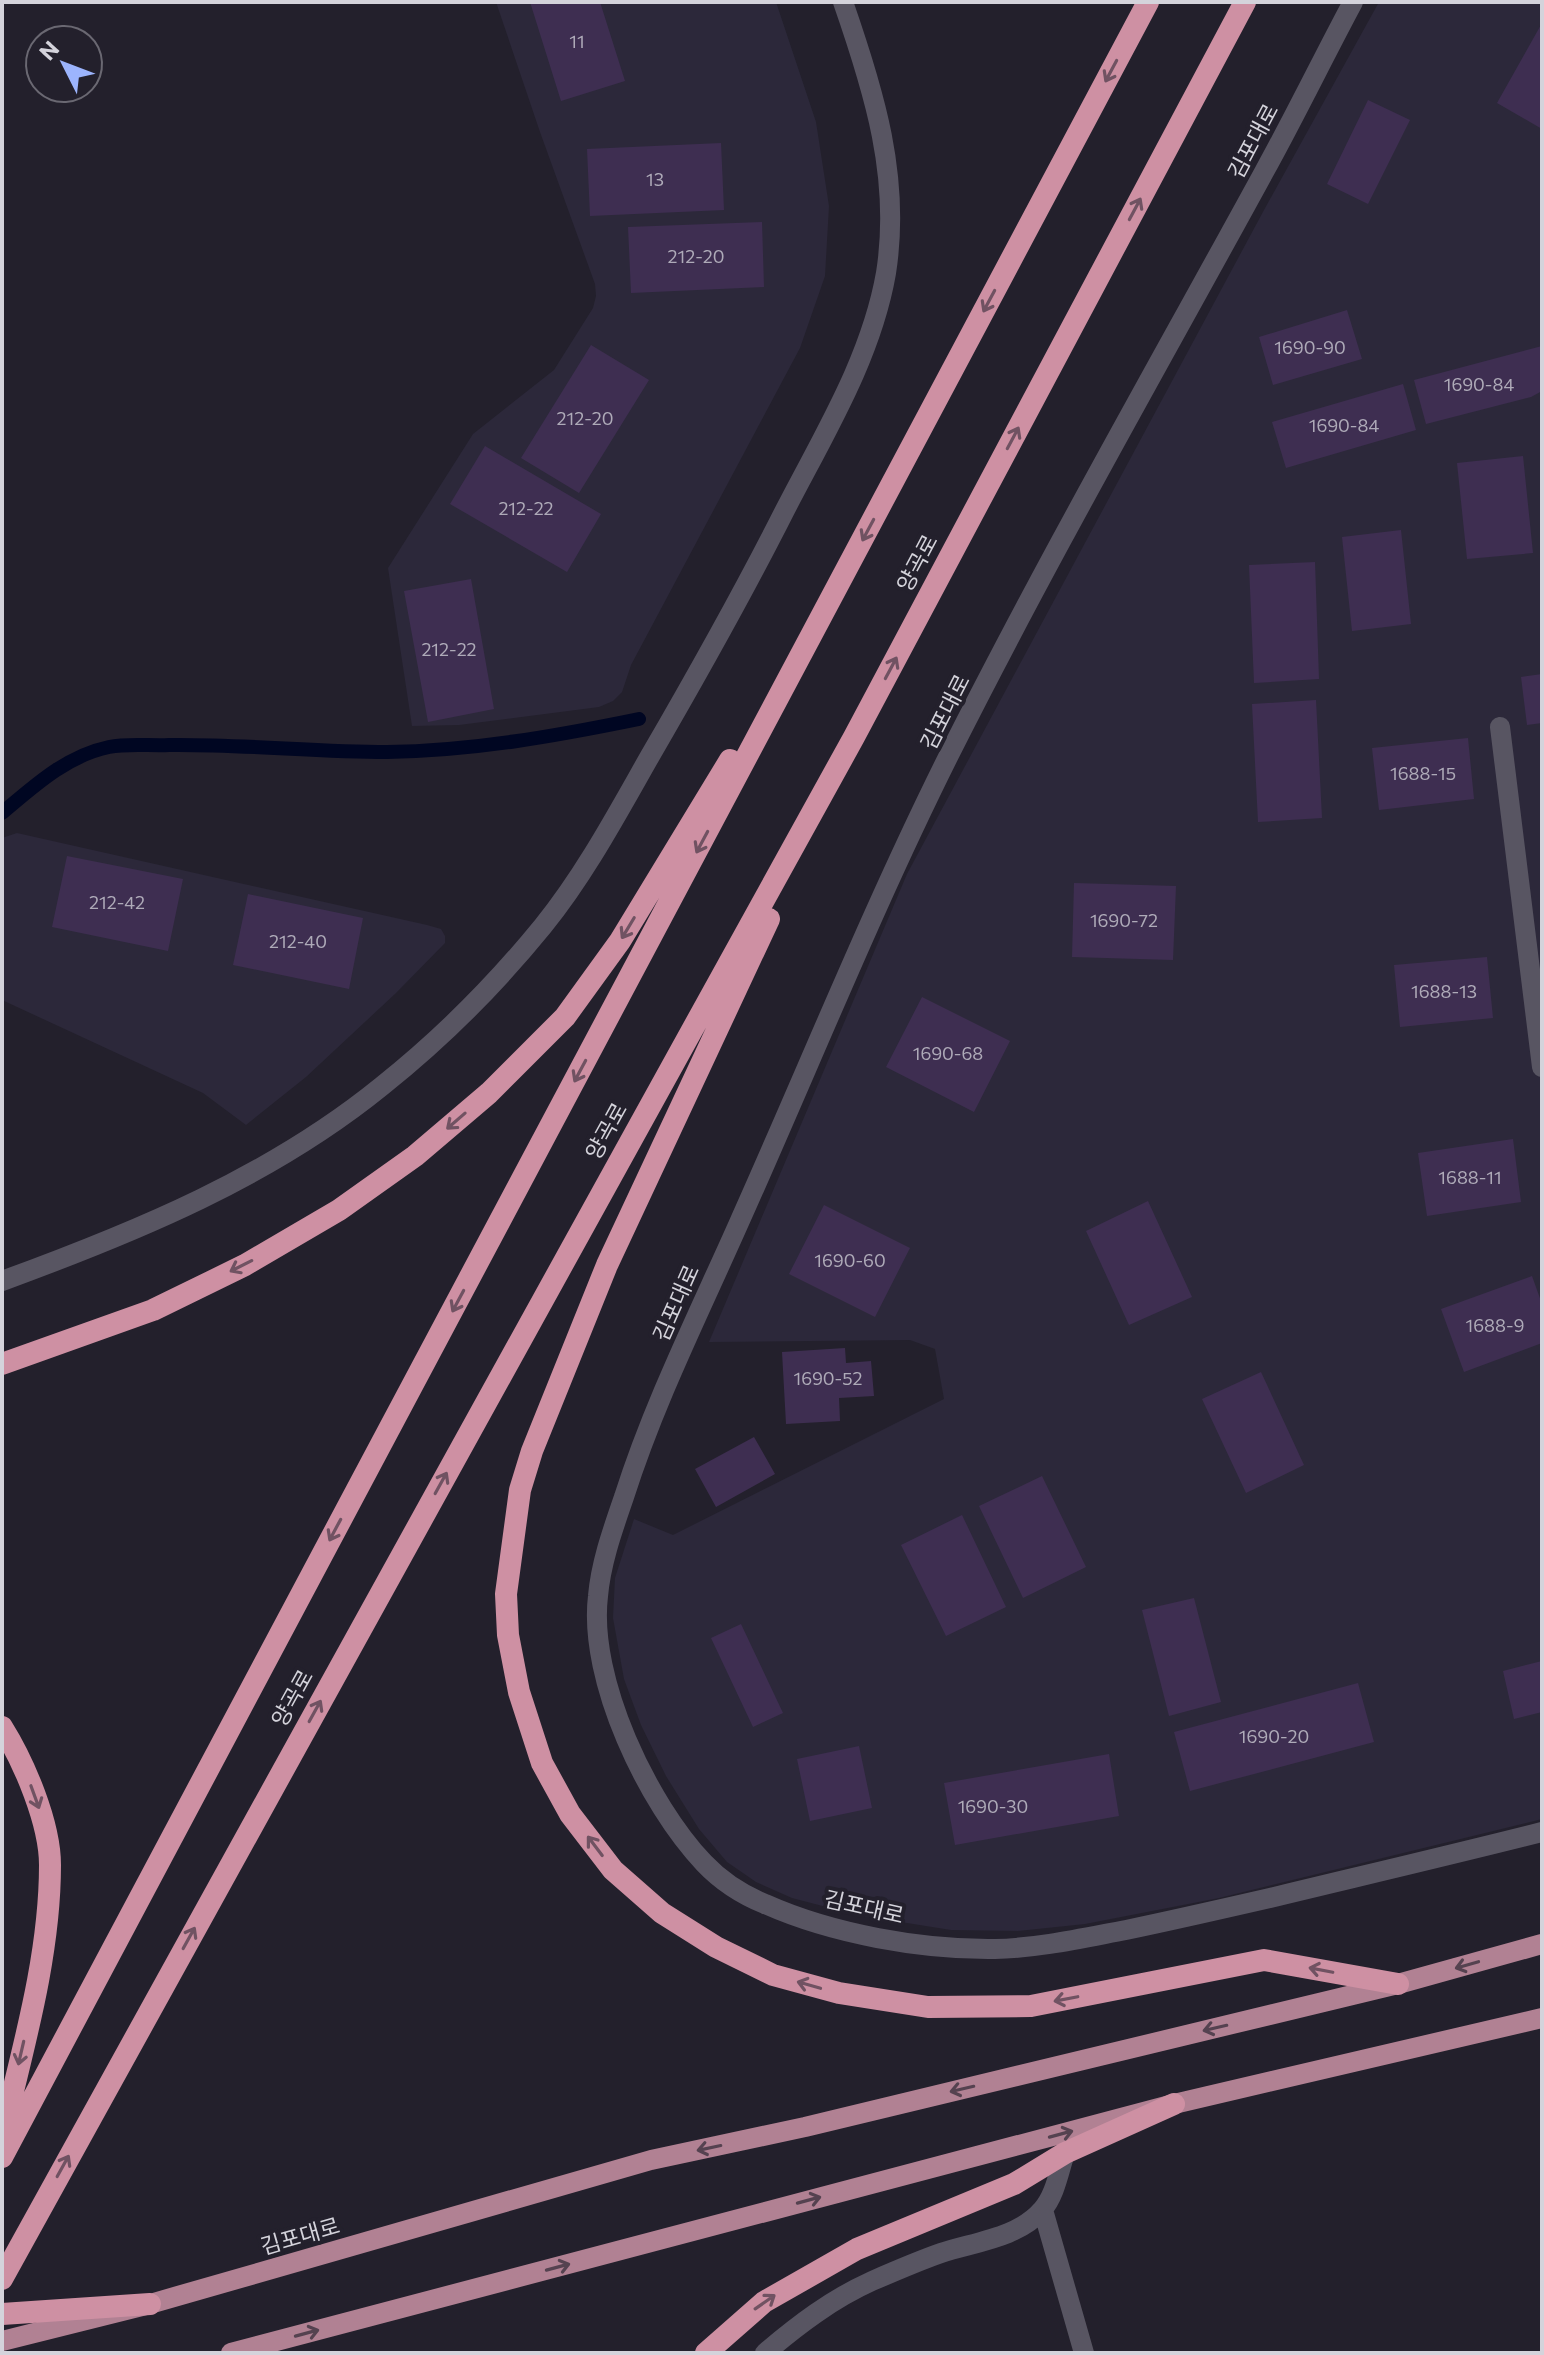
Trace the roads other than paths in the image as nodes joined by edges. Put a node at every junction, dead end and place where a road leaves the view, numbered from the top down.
1 (843, 2) edge
2 (1148, 2) edge
3 (1245, 2) edge
4 (1353, 2) edge
5 (844, 575) junction
6 (1500, 727) dead end
7 (854, 737) junction
8 (1542, 1067) edge
9 (2, 1281) edge
10 (2, 1364) edge
11 (2, 1727) edge
12 (1542, 1832) edge
13 (1542, 1944) edge
14 (1398, 1984) junction
15 (1542, 2018) edge
16 (1174, 2104) junction
17 (2, 2136) edge
18 (1065, 2153) junction
19 (2, 2157) edge
20 (1043, 2210) junction
21 (2, 2279) edge
22 (150, 2304) junction
23 (2, 2314) edge
24 (2, 2341) edge
25 (231, 2353) edge
26 (706, 2353) edge
27 (765, 2353) edge
28 (1084, 2353) edge

1 - 9 lane
2 -> 5 highway, 양곡로
7 -> 3 highway, 양곡로
4 - 12 lane, 김포대로
5 -> 10 highway
5 -> 19 highway, 양곡로
6 - 8 lane
14 -> 7 highway
21 -> 7 highway, 양곡로
11 -> 17 highway
13 -> 14 main road, 김포대로
14 -> 22 main road, 김포대로
15 - 16 main road
16 - 18 highway
25 -> 16 main road
18 - 20 lane
26 -> 18 highway
20 - 27 lane
20 - 28 lane
22 - 23 highway
22 - 24 main road, 김포대로

